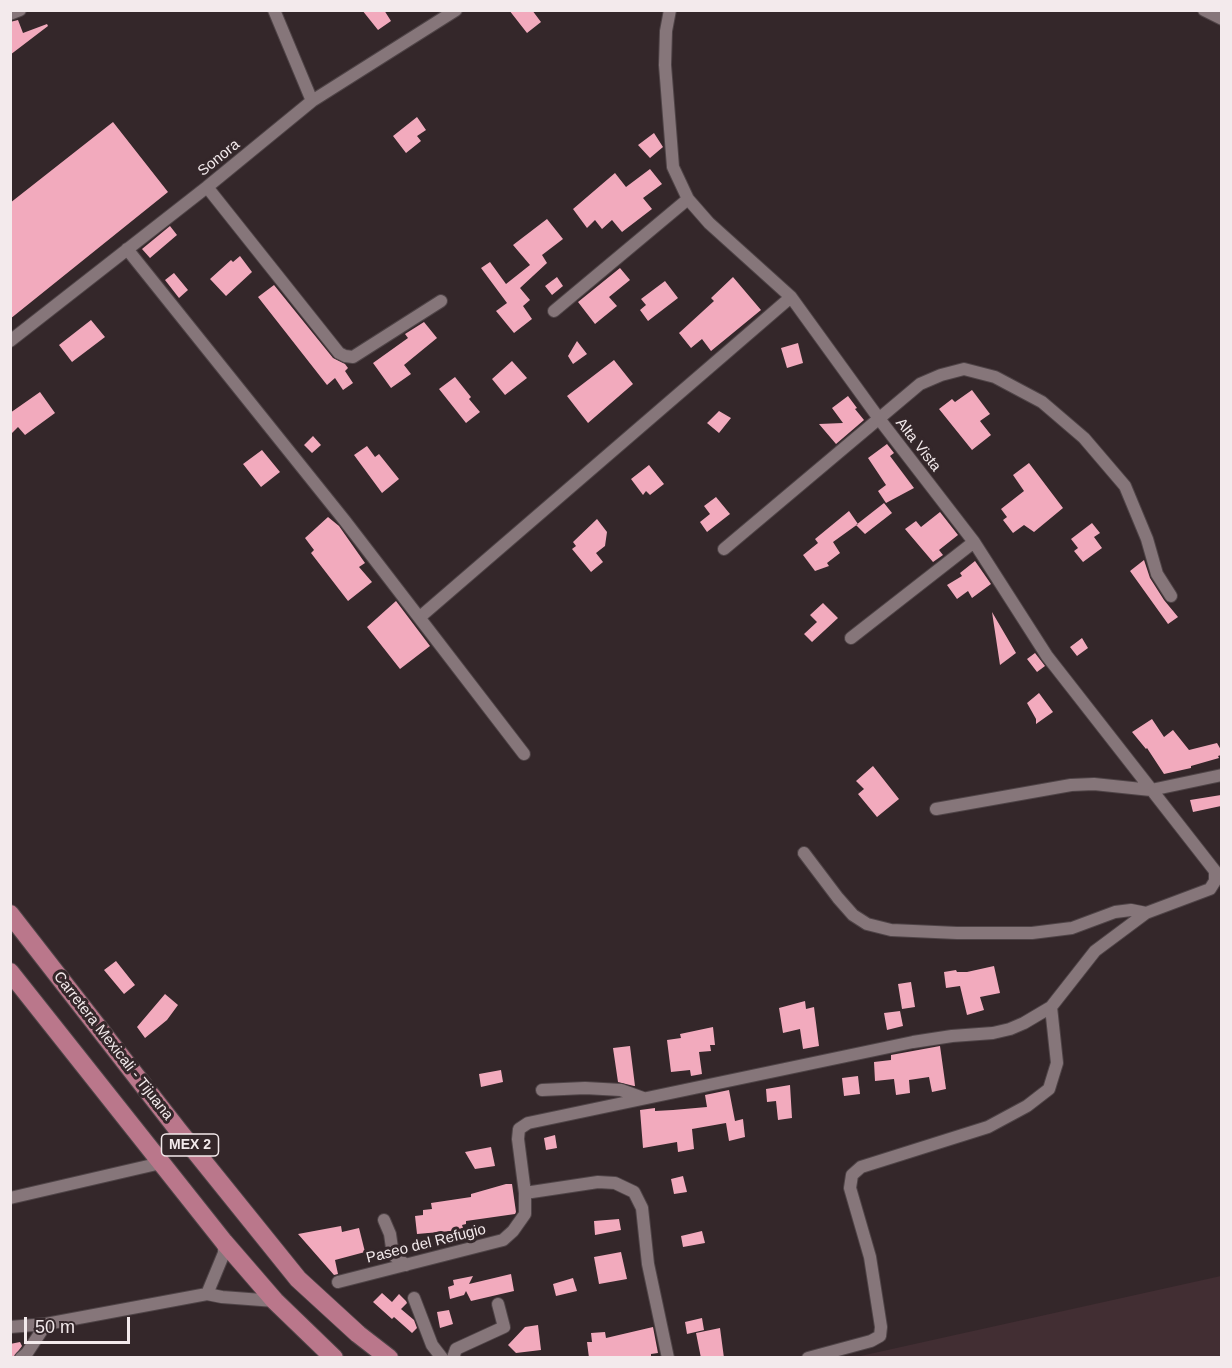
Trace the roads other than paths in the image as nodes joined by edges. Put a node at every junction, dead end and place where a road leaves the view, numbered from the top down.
1 (20, 10) edge
2 (274, 10) edge
3 (456, 10) edge
4 (670, 10) edge
5 (1204, 10) edge
6 (10, 14) edge
7 (1221, 19) edge
8 (312, 101) junction
9 (207, 187) junction
10 (688, 199) junction
11 (127, 249) junction
12 (791, 297) junction
13 (441, 301) dead end
14 (554, 311) dead end
15 (10, 341) edge
16 (880, 420) junction
17 (974, 542) junction
18 (724, 549) dead end
19 (1171, 596) dead end
20 (420, 617) junction
21 (851, 638) dead end
22 (524, 754) dead end
23 (1221, 775) edge
24 (1151, 790) junction
25 (936, 809) dead end
26 (804, 853) dead end
27 (1146, 913) junction
28 (10, 914) edge
29 (10, 972) edge
30 (1051, 1006) junction
31 (542, 1090) dead end
32 (644, 1098) junction
33 (161, 1163) junction
34 (525, 1193) junction
35 (10, 1198) edge
36 (384, 1220) dead end
37 (224, 1242) junction
38 (406, 1265) junction
39 (338, 1282) dead end
40 (207, 1294) junction
41 (414, 1298) dead end
42 (275, 1300) junction
43 (498, 1304) dead end
44 (46, 1324) junction
45 (10, 1327) edge
46 (21, 1358) edge
47 (334, 1358) edge
48 (389, 1358) edge
49 (442, 1358) edge
50 (453, 1358) edge
51 (668, 1358) edge
52 (808, 1358) edge

1 - 6 street
2 - 8 street
3 - 8 street, Sonora
4 - 10 street, Alta Vista
5 - 7 street
8 - 9 street, Sonora
9 - 11 street, Sonora
9 - 13 street
10 - 12 street, Alta Vista
10 - 14 street
11 - 15 street, Sonora
11 - 20 street
12 - 16 street, Alta Vista
12 - 20 street
16 - 17 street, Alta Vista
16 - 18 street
16 - 19 street
17 - 21 street
17 - 24 street, Alta Vista
20 - 22 street
23 - 24 street
24 - 25 street
24 - 27 street, Alta Vista
26 - 27 street
27 - 30 street
28 - 48 main road, Carretera Mexicali - Tijuana / MEX 2
29 - 33 main road, MEX 2
30 - 32 street
30 - 52 street
31 - 32 street
32 - 34 street, Paseo del Refugio
33 - 35 street
33 - 37 main road, MEX 2
34 - 38 street, Paseo del Refugio
34 - 51 street
36 - 38 street
37 - 40 street
37 - 42 main road, MEX 2
38 - 39 street, Paseo del Refugio
40 - 42 street
40 - 44 street
41 - 49 street
42 - 47 main road, MEX 2
43 - 50 street
44 - 45 street
44 - 46 street

